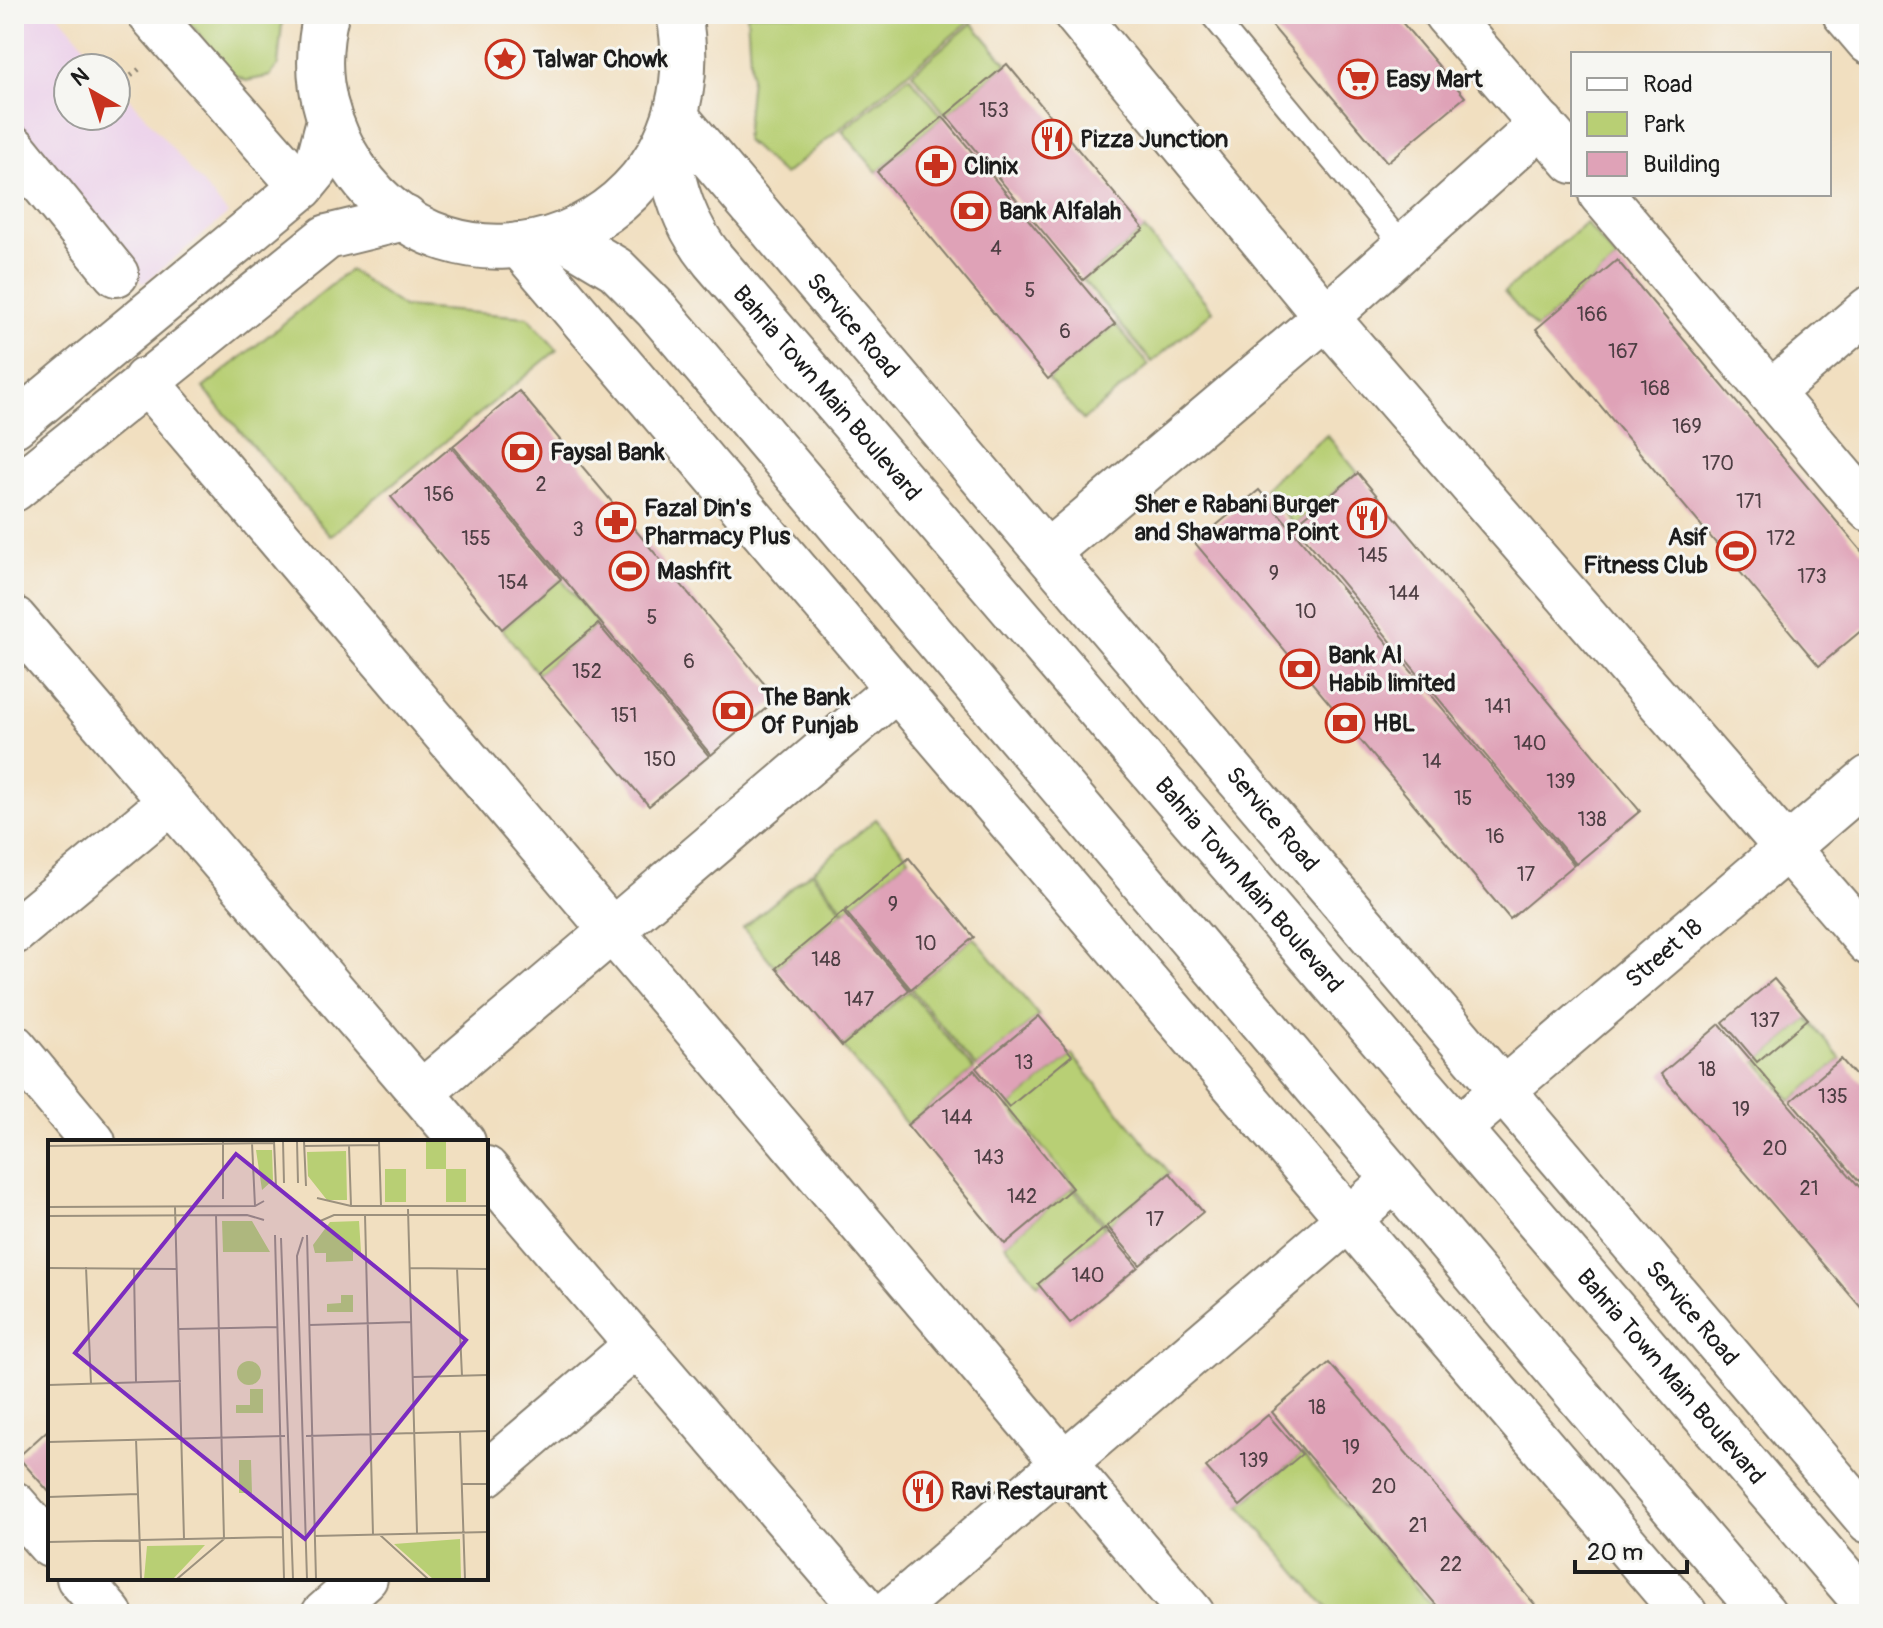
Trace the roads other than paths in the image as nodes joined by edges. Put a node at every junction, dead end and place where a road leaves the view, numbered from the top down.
1 (150, 14) edge
2 (326, 14) edge
3 (679, 14) edge
4 (1076, 14) edge
5 (1211, 14) edge
6 (1446, 14) edge
7 (1845, 14) edge
8 (1869, 42) edge
9 (328, 124) junction
10 (1542, 124) junction
11 (671, 131) junction
12 (14, 148) edge
13 (1571, 159) edge
14 (302, 187) junction
15 (1603, 196) edge
16 (405, 218) junction
17 (561, 236) junction
18 (519, 245) junction
19 (1405, 248) junction
20 (116, 274) dead end
21 (1869, 309) edge
22 (1326, 317) junction
23 (145, 380) junction
24 (1770, 393) junction
25 (14, 425) edge
26 (14, 489) edge
27 (1869, 509) edge
28 (1048, 552) junction
29 (14, 619) edge
30 (895, 690) junction
31 (1869, 778) edge
32 (169, 803) junction
33 (1787, 848) junction
34 (613, 929) junction
35 (14, 932) edge
36 (1869, 943) edge
37 (14, 1047) edge
38 (1502, 1091) junction
39 (421, 1093) junction
40 (1460, 1127) junction
41 (91, 1140) edge
42 (461, 1140) edge
43 (488, 1171) edge
44 (1394, 1180) junction
45 (1350, 1218) junction
46 (637, 1345) junction
47 (1062, 1462) junction
48 (488, 1472) edge
49 (14, 1504) edge
50 (1869, 1521) edge
51 (48, 1543) edge
52 (81, 1580) edge
53 (363, 1580) edge
54 (1869, 1607) edge
55 (110, 1614) edge
56 (324, 1614) edge
57 (868, 1614) edge
58 (888, 1614) edge
59 (1192, 1614) edge
60 (1685, 1614) edge
61 (1764, 1614) edge

1 - 14 street
2 - 9 street
3 - 11 street
4 - 22 street
5 - 19 lane
6 - 10 street
7 - 8 street
9 - 14 street
9 - 16 street
10 - 13 street
10 - 19 street
11 - 17 street
11 - 28 street, Service Road
11 - 40 street, Bahria Town Main Boulevard
12 - 20 street
14 - 25 street
15 - 24 street
16 - 18 street
16 - 23 street
17 - 18 street
17 - 44 street
18 - 30 street
19 - 22 street
21 - 24 street
22 - 28 street
22 - 33 street
23 - 26 street
23 - 34 street
24 - 27 street
28 - 38 street, Service Road
29 - 32 street
30 - 34 street
30 - 45 street
31 - 33 street, Street 18
32 - 35 street
32 - 39 street
33 - 36 street
33 - 38 street, Street 18
34 - 39 street
34 - 47 street
37 - 41 street
38 - 40 street, Street 18
38 - 50 street, Service Road
39 - 42 street
40 - 54 street, Bahria Town Main Boulevard
43 - 46 street
44 - 45 street
44 - 61 street
45 - 47 street
45 - 60 street
46 - 48 street
46 - 57 street
47 - 58 street
47 - 59 street
49 - 51 street
52 - 55 street
53 - 56 street

